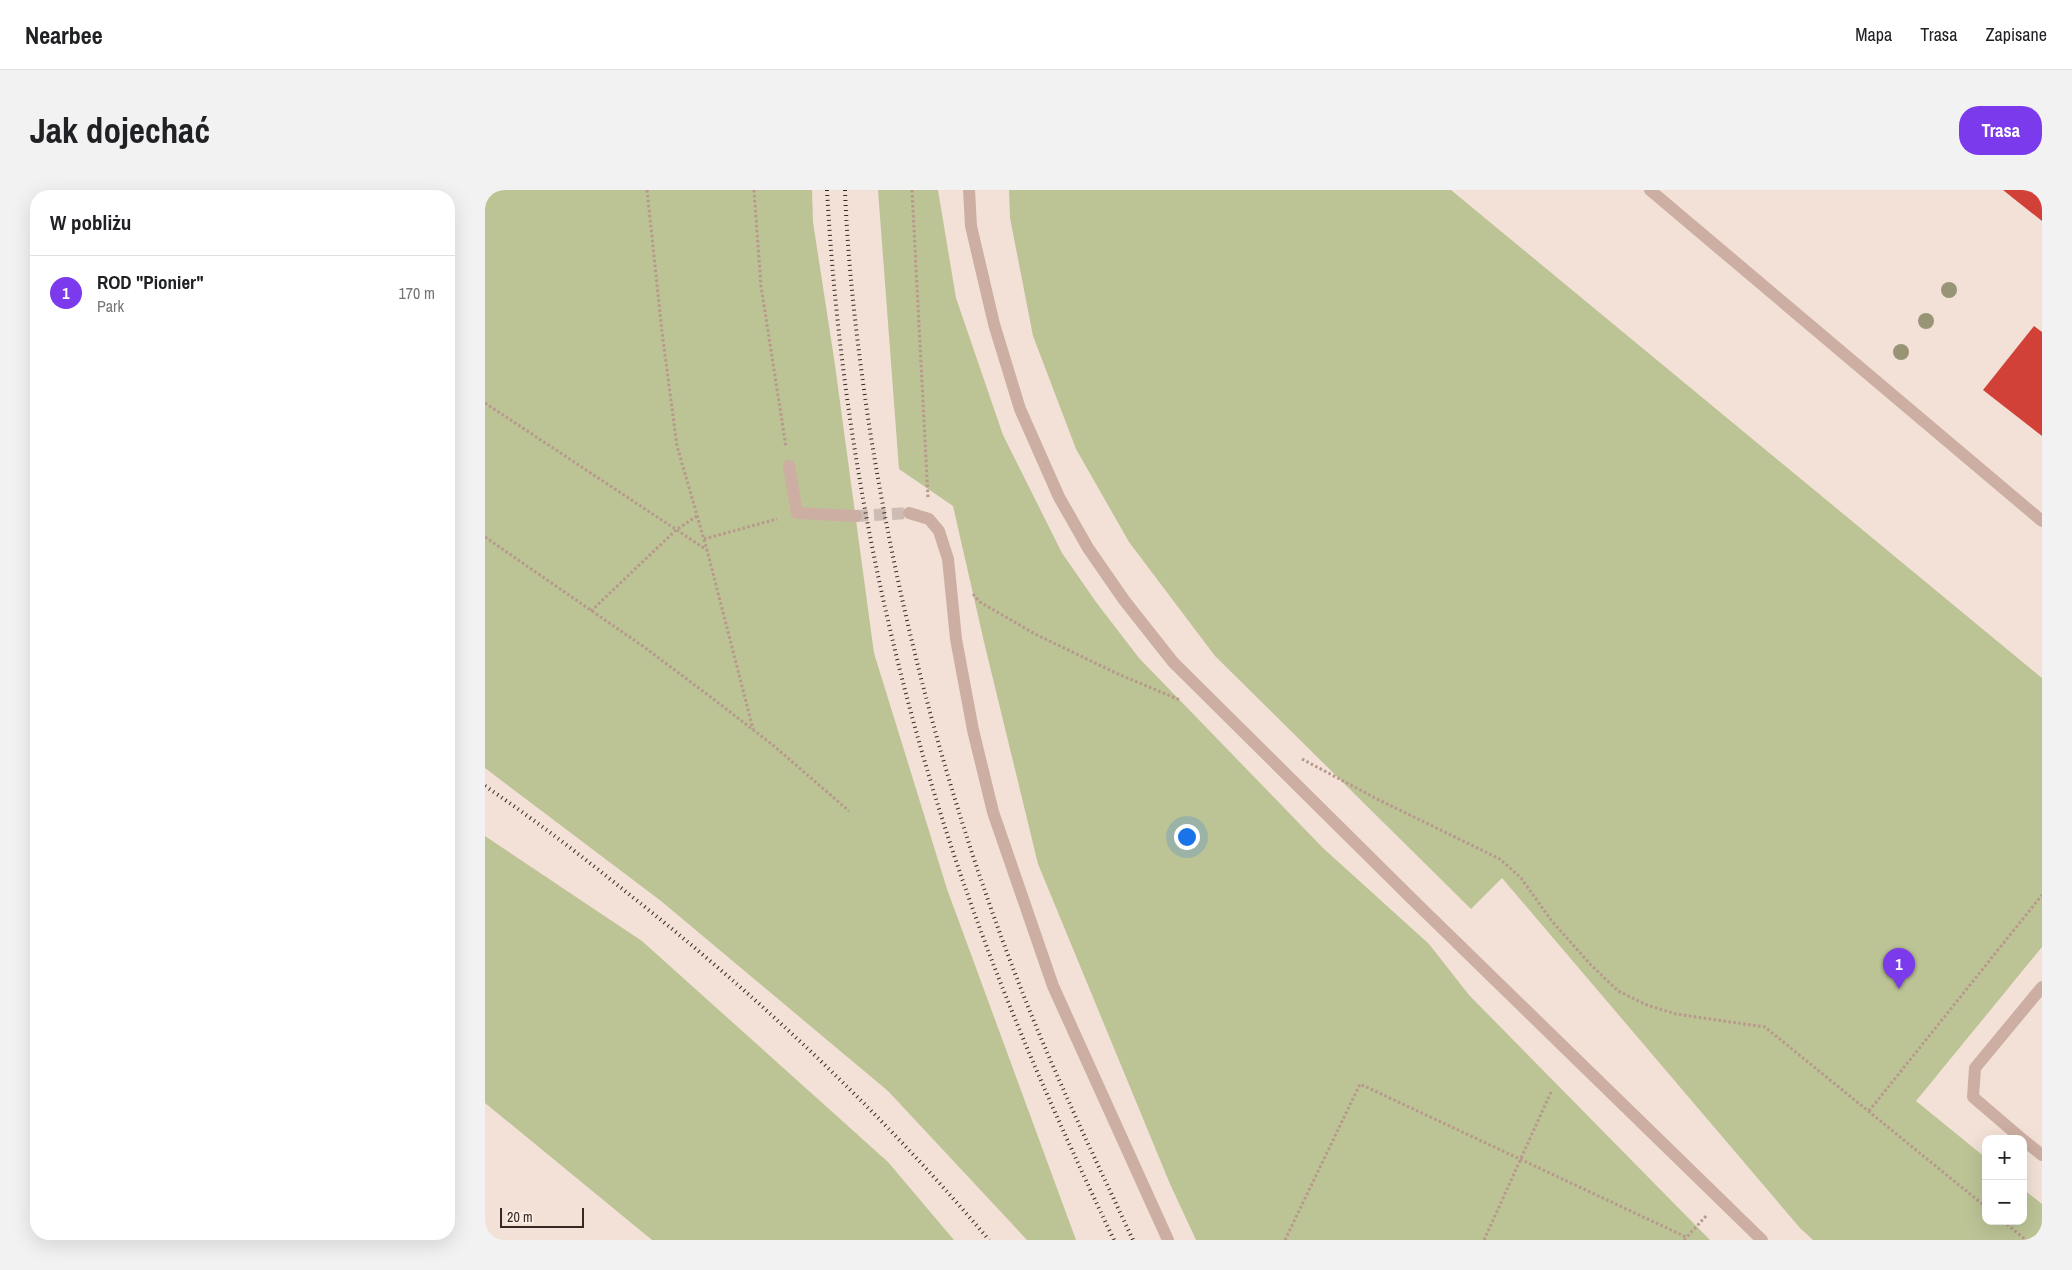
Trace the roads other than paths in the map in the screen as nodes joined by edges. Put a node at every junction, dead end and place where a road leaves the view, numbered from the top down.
1 (969, 190) edge
2 (1651, 190) edge
3 (789, 466) road end
4 (909, 513) tunnel mouth
5 (856, 516) tunnel mouth
6 (2042, 521) edge
7 (2042, 987) edge
8 (2018, 1135) edge
9 (2027, 1142) edge
10 (2042, 1155) edge
11 (1169, 1240) edge
12 (1762, 1240) edge

1 - 12 street
2 - 6 street
3 - 5 street
4 - 11 street
7 - 8 street
9 - 10 street

